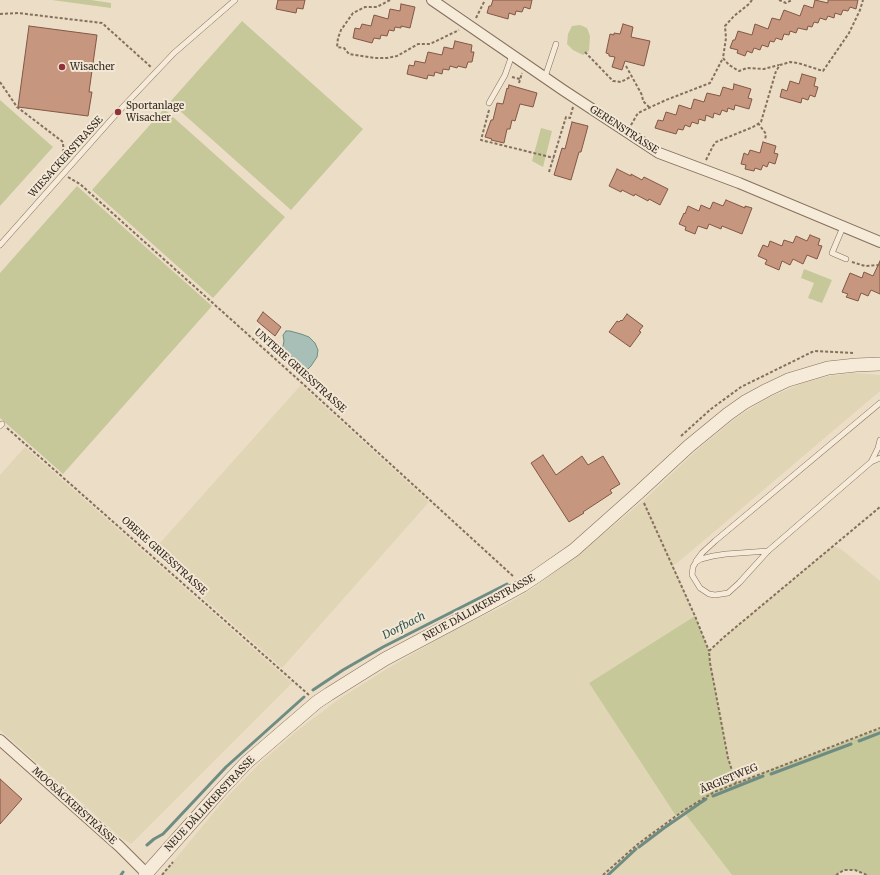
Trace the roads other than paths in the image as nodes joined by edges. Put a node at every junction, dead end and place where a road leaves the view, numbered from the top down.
1 (235, 0) edge
2 (432, 0) edge
3 (556, 44) dead end
4 (512, 55) junction
5 (545, 78) junction
6 (488, 103) road end
7 (843, 227) junction
8 (880, 242) edge
9 (0, 245) edge
10 (846, 259) road end
11 (880, 364) edge
12 (880, 403) edge
13 (880, 440) edge
14 (880, 458) edge
15 (871, 462) junction
16 (768, 550) junction
17 (696, 562) junction
18 (0, 740) edge
19 (146, 874) edge

1 - 9 lane, WIESACKERSTRASSE
2 - 4 street, GERENSTRASSE
3 - 5 lane
4 - 5 street, GERENSTRASSE
4 - 6 lane
5 - 7 street, GERENSTRASSE
7 - 8 street, GERENSTRASSE
7 - 10 lane
11 - 19 street, NEUE DÄLLIKERSTRASSE
12 - 17 lane
13 - 15 lane
14 - 15 lane
15 - 16 lane
16 - 17 lane
16 - 17 lane
18 - 19 street, MOOSÄCKERSTRASSE

